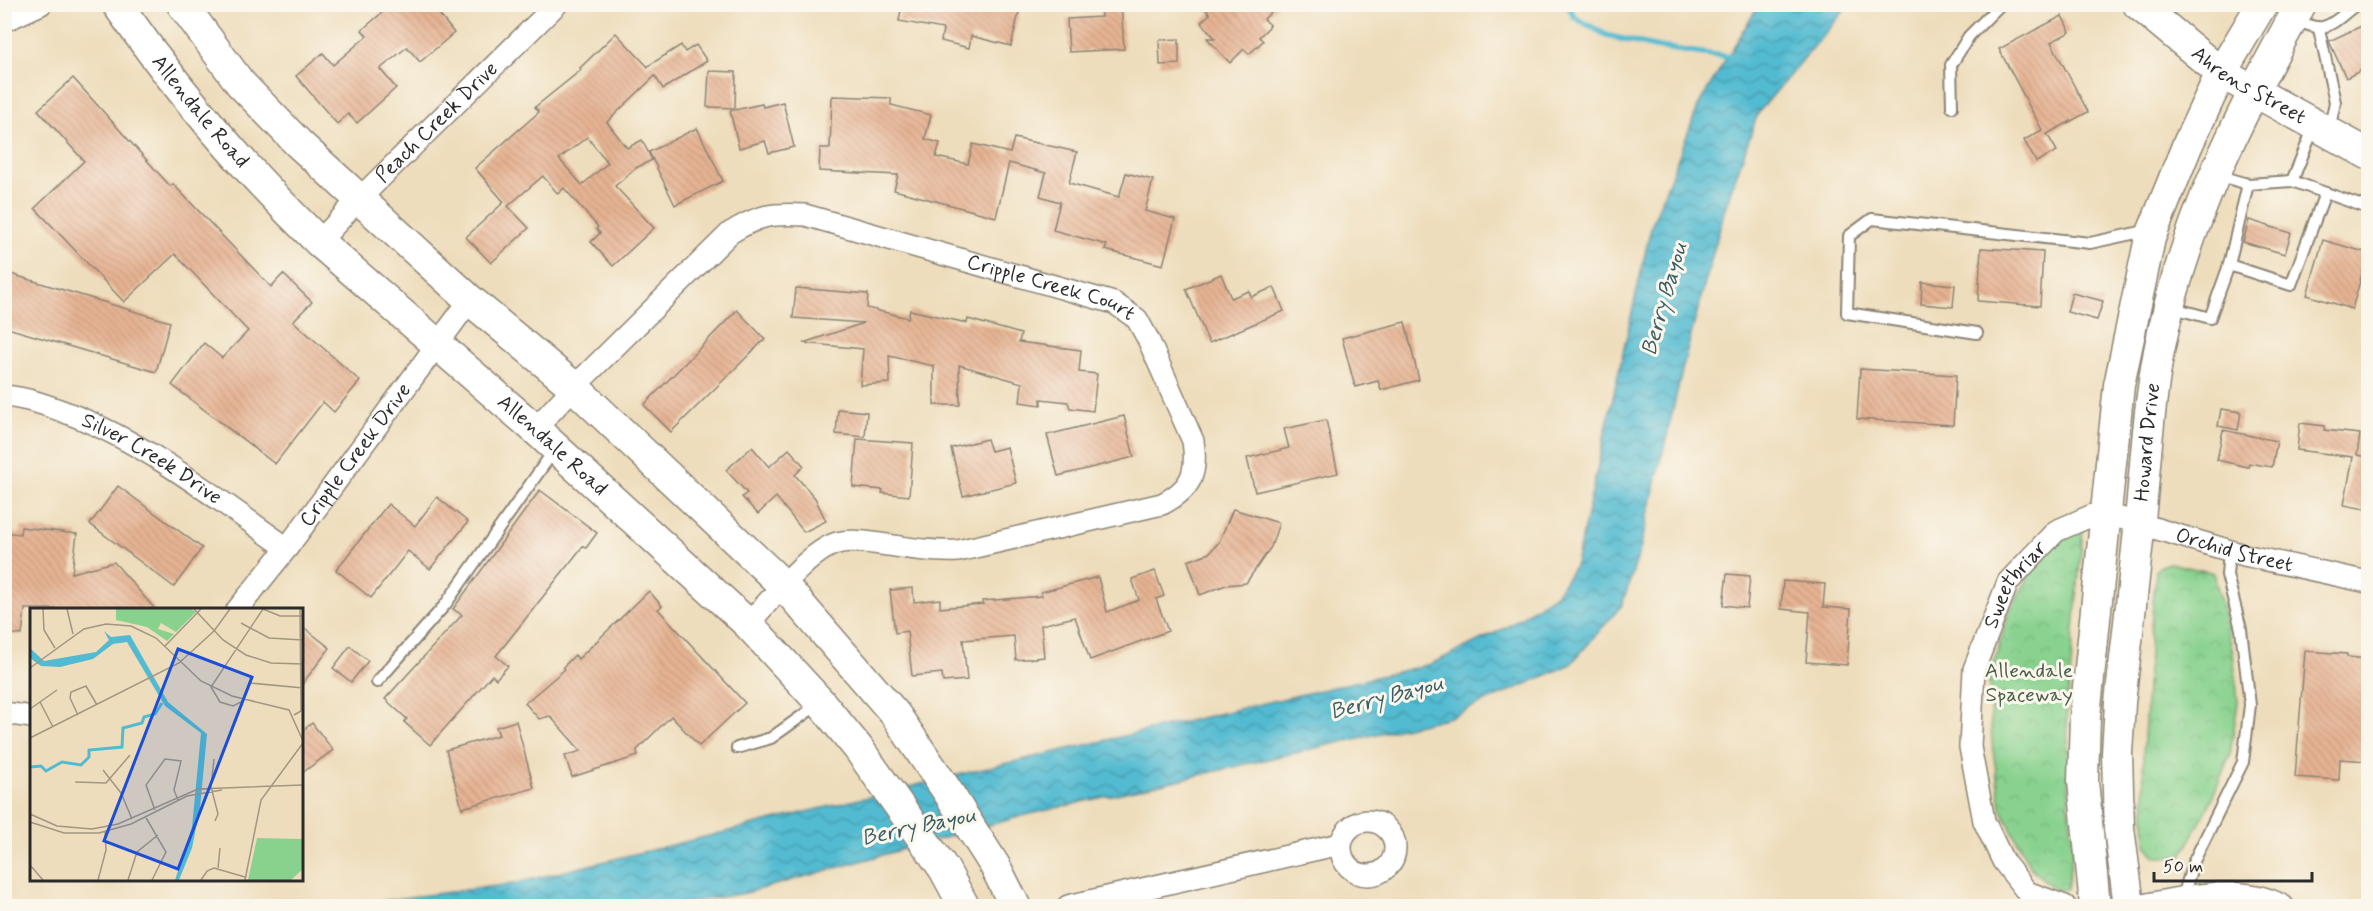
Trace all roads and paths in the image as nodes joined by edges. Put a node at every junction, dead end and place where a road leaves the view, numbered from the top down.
1 (41, 4) edge
2 (117, 4) edge
3 (182, 4) edge
4 (556, 4) edge
5 (2001, 4) edge
6 (2138, 4) edge
7 (2262, 4) edge
8 (2357, 4) edge
9 (2305, 17) edge
10 (4, 21) edge
11 (2221, 73) junction
12 (2254, 90) junction
13 (1952, 107) dead end
14 (2322, 128) junction
15 (2368, 154) edge
16 (2214, 174) junction
17 (2292, 181) junction
18 (2248, 184) junction
19 (2325, 193) junction
20 (359, 199) junction
21 (2368, 208) edge
22 (2153, 230) junction
23 (319, 242) junction
24 (2229, 265) junction
25 (470, 300) junction
26 (2170, 307) junction
27 (1977, 333) dead end
28 (436, 345) junction
29 (574, 387) junction
30 (4, 396) edge
31 (545, 439) junction
32 (2104, 513) junction
33 (2139, 524) junction
34 (287, 548) junction
35 (2229, 551) junction
36 (2368, 582) edge
37 (784, 586) junction
38 (238, 608) edge
39 (748, 624) junction
40 (377, 682) dead end
41 (821, 703) junction
42 (4, 713) edge
43 (30, 717) edge
44 (737, 748) dead end
45 (1340, 844) dead end
46 (2196, 900) edge
47 (2277, 905) edge
48 (964, 906) edge
49 (1015, 906) edge
50 (1068, 906) edge
51 (2065, 906) edge
52 (2095, 906) edge
53 (2129, 906) edge
54 (2138, 906) edge

1 - 10 street
2 - 23 main road, Allendale Road
3 - 20 main road
4 - 20 street, Peach Creek Drive
5 - 13 lane
6 - 11 main road, Ahrens Street
7 - 11 main road, Howard Drive
8 - 9 lane
9 - 12 main road, Howard Drive
9 - 14 lane
11 - 12 main road, Ahrens Street
11 - 22 main road, Howard Drive
12 - 14 main road, Ahrens Street
12 - 16 main road, Howard Drive
14 - 15 main road, Ahrens Street
14 - 17 lane
16 - 18 lane
16 - 26 main road, Howard Drive
17 - 18 lane
17 - 19 lane
18 - 24 lane
19 - 21 lane
19 - 24 lane
20 - 23 street, Peach Creek Drive
20 - 25 main road
22 - 27 lane
22 - 32 main road, Howard Drive
23 - 28 main road, Allendale Road
24 - 26 lane
25 - 28 street, Cripple Creek Drive
25 - 29 main road
26 - 33 main road, Howard Drive
28 - 31 main road, Allendale Road
28 - 34 street, Cripple Creek Drive
29 - 31 street, Cripple Creek Court
29 - 37 main road
29 - 37 street, Cripple Creek Court
30 - 34 street, Silver Creek Drive
31 - 39 main road, Allendale Road
31 - 40 lane
32 - 33 street, Orchid Street
32 - 51 street, Sweetbriar
32 - 52 main road, Howard Drive
33 - 35 street, Orchid Street
33 - 53 main road, Howard Drive
34 - 38 street, Cripple Creek Drive
35 - 36 street, Orchid Street
35 - 46 lane
37 - 39 street, Cripple Creek Court
37 - 49 main road
39 - 41 main road, Allendale Road
41 - 44 lane
41 - 48 main road, Allendale Road
42 - 43 street
45 - 50 street
46 - 47 street
46 - 54 street

